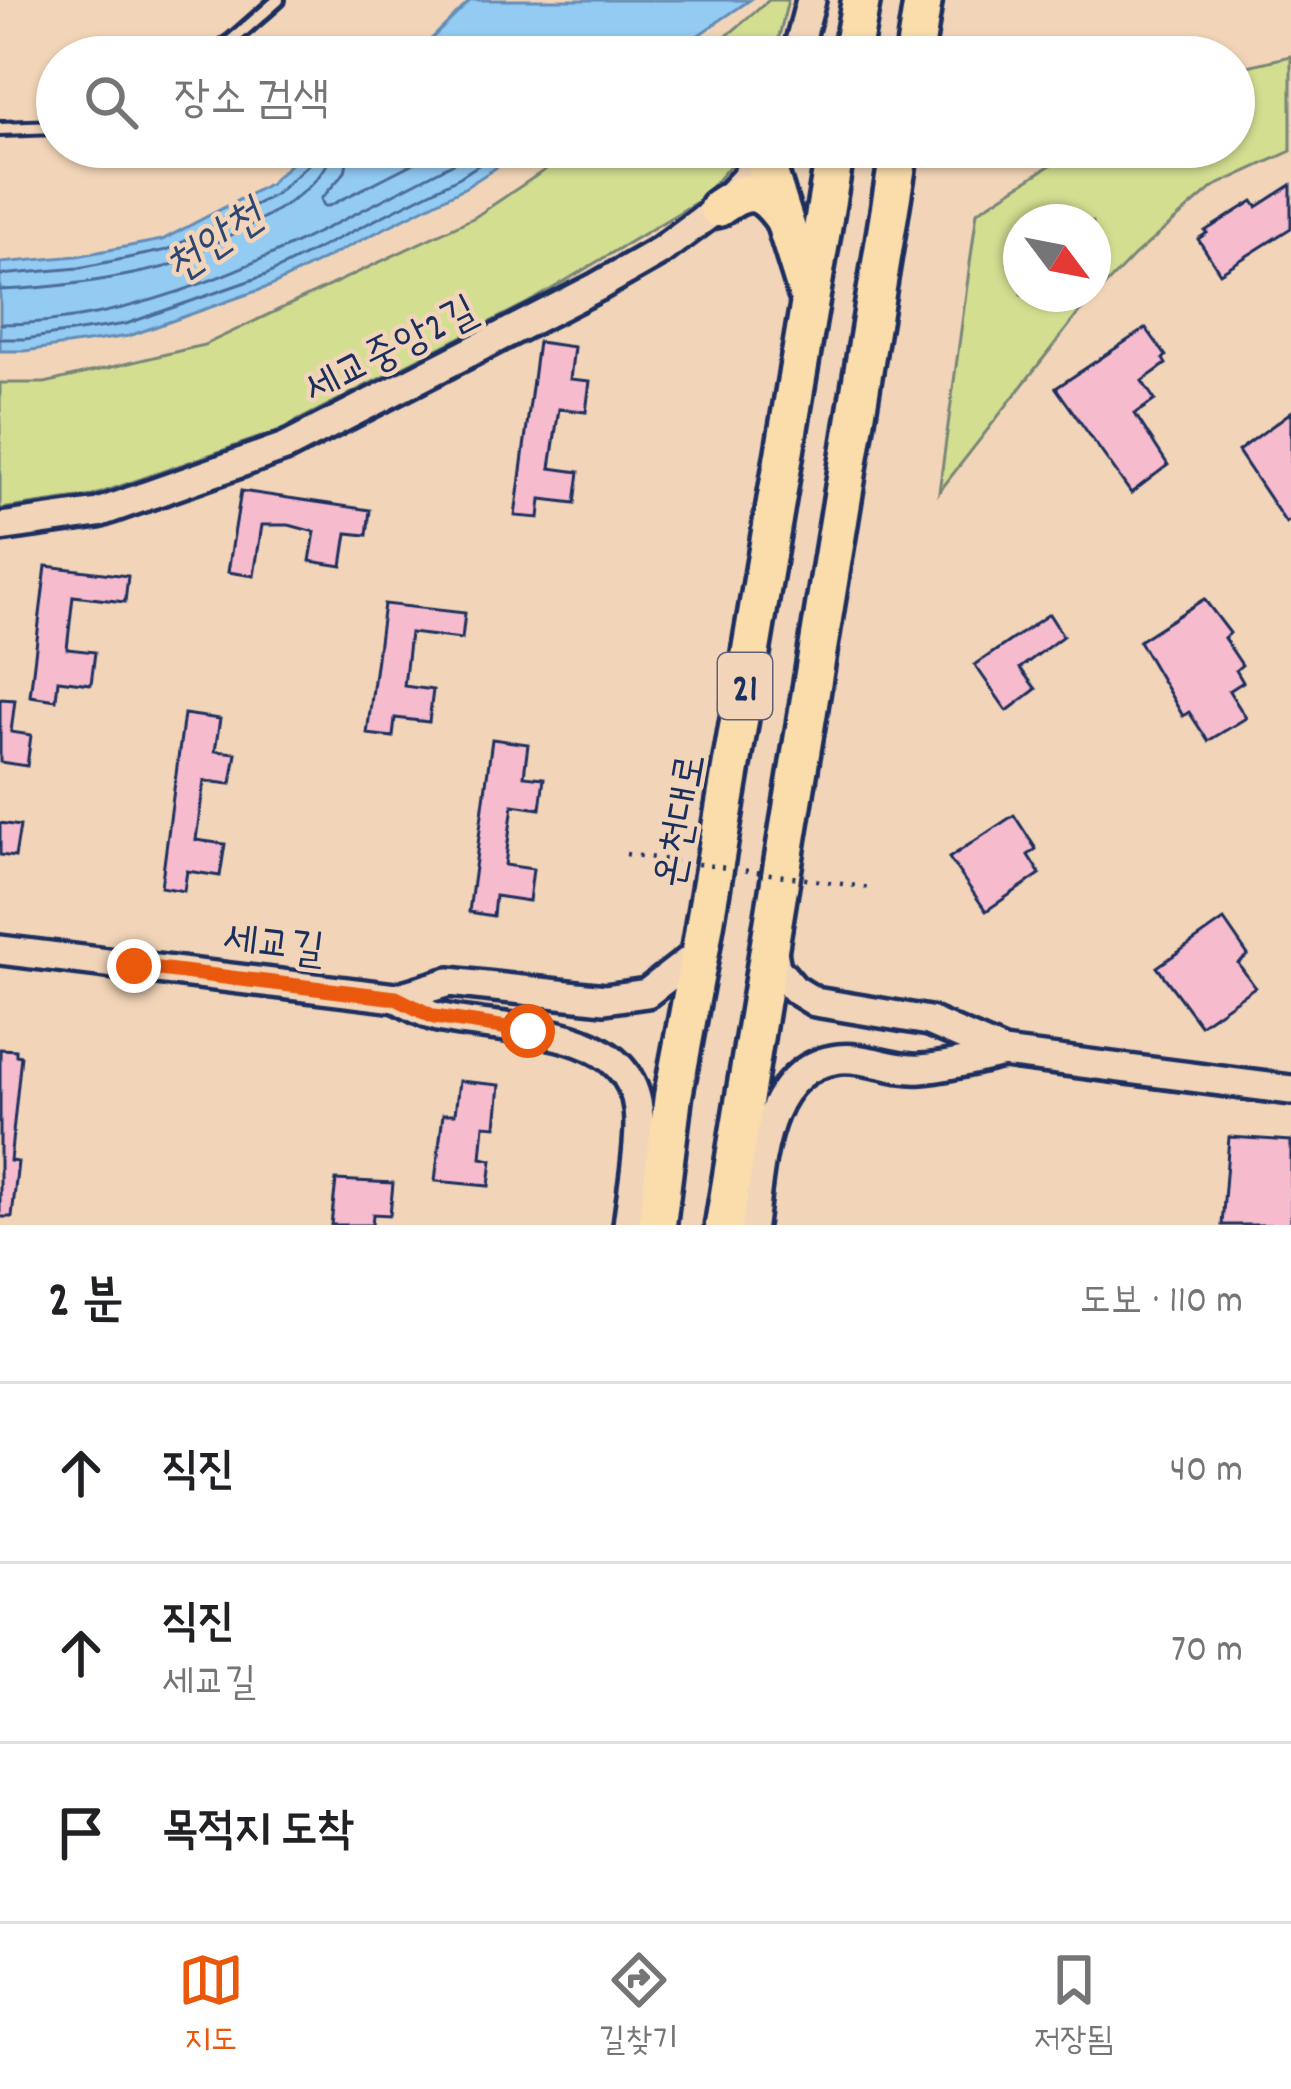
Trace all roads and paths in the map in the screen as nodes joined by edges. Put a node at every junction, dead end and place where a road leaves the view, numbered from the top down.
1 (278, 0) edge
2 (810, 6) edge
3 (237, 36) edge
4 (802, 36) edge
5 (36, 128) edge
6 (0, 129) edge
7 (752, 168) edge
8 (770, 168) edge
9 (832, 168) edge
10 (897, 168) edge
11 (718, 208) junction
12 (784, 218) junction
13 (810, 302) junction
14 (0, 526) edge
15 (626, 854) dead end
16 (871, 888) dead end
17 (771, 942) junction
18 (0, 950) edge
19 (700, 952) junction
20 (396, 998) junction
21 (1003, 1054) junction
22 (1291, 1090) edge
23 (628, 1225) edge
24 (657, 1225) edge
25 (724, 1225) edge
26 (752, 1225) edge

1 - 3 lane
2 - 4 street
5 - 6 lane
7 - 11 street, 세교중앙2길
8 - 12 highway
9 - 13 highway, 온천대로 / 21
10 - 17 highway, 21
11 - 12 highway
11 - 14 street, 세교중앙2길
12 - 13 highway
13 - 19 highway, 온천대로 / 21
15 - 16 path, bridge
17 - 21 street
17 - 25 highway, 21
18 - 20 street, 세교길
19 - 20 street
19 - 24 highway, 온천대로 / 21
20 - 23 street
21 - 22 street
21 - 26 street

